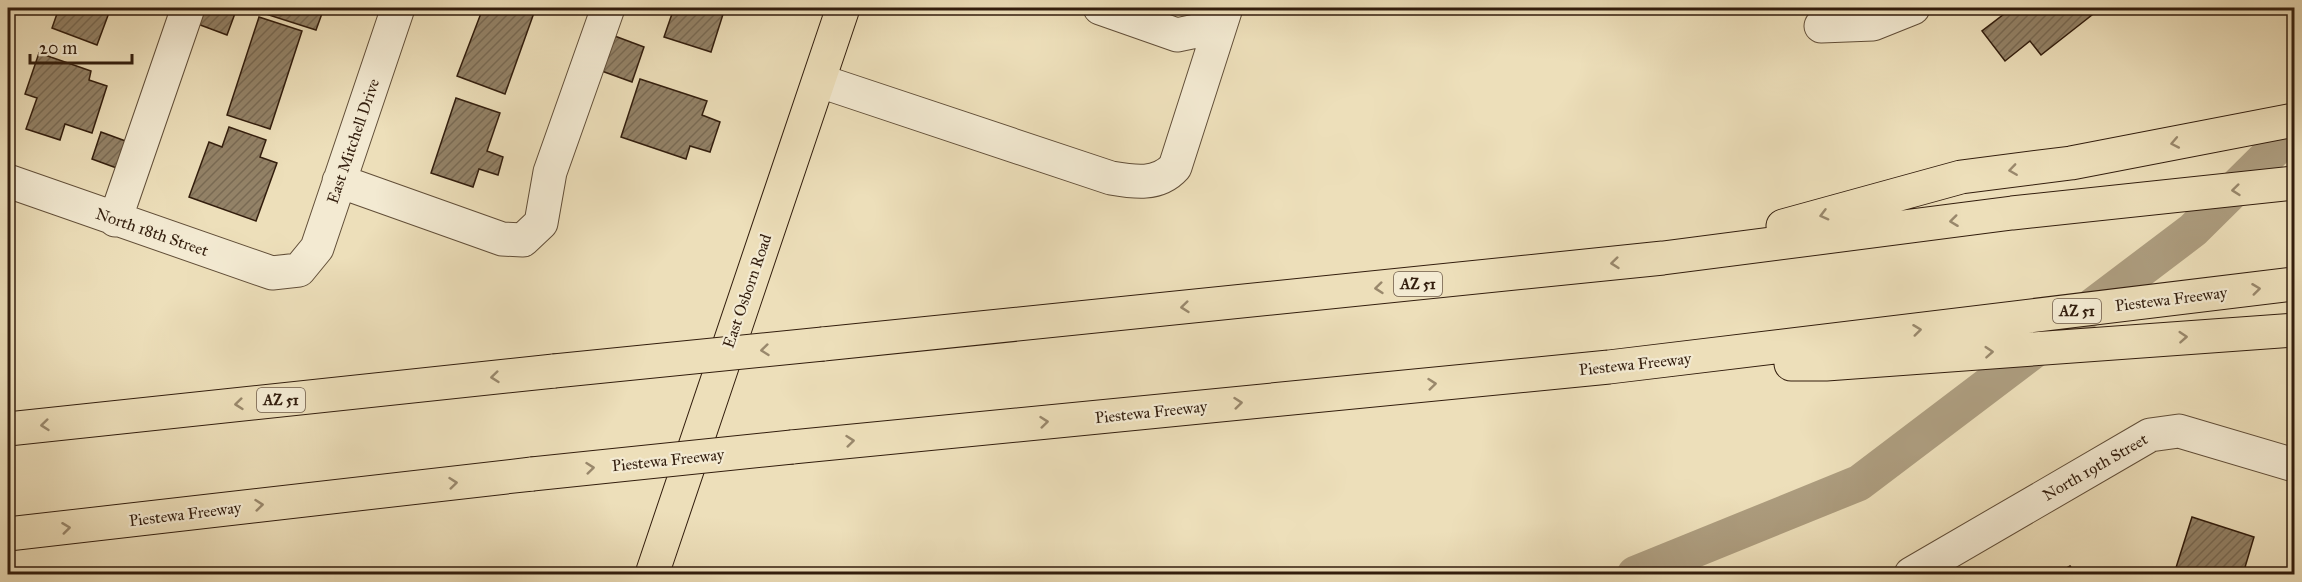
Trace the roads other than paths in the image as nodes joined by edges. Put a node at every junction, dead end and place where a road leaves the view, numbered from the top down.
1 (188, 8) edge
2 (398, 8) edge
3 (608, 8) edge
4 (843, 8) edge
5 (1100, 8) edge
6 (1188, 8) edge
7 (1912, 8) edge
8 (1223, 17) edge
9 (1821, 26) dead end
10 (820, 81) junction
11 (2295, 120) edge
12 (8, 181) edge
13 (339, 181) junction
14 (2295, 183) edge
15 (115, 220) junction
16 (1663, 258) junction
17 (298, 270) joint
18 (2295, 284) edge
19 (2295, 330) edge
20 (1609, 367) junction
21 (8, 429) edge
22 (2295, 465) edge
23 (8, 534) edge
24 (652, 574) edge
25 (1911, 574) edge

1 - 15 street
2 - 13 street, East Mitchell Drive
3 - 13 street
4 - 10 main road, East Osborn Road
5 - 8 street
6 - 8 street
7 - 9 street
8 - 10 street
10 - 24 main road, East Osborn Road
11 -> 16 main road
12 - 15 street, North 18th Street
13 - 17 street, East Mitchell Drive
14 -> 16 main road, AZ 51
15 - 17 street, North 18th Street
16 -> 21 main road, AZ 51, bridge
20 -> 18 main road, Piestewa Freeway / AZ 51
20 -> 19 main road
23 -> 20 main road, Piestewa Freeway / AZ 51, bridge
22 - 25 street, North 19th Street

